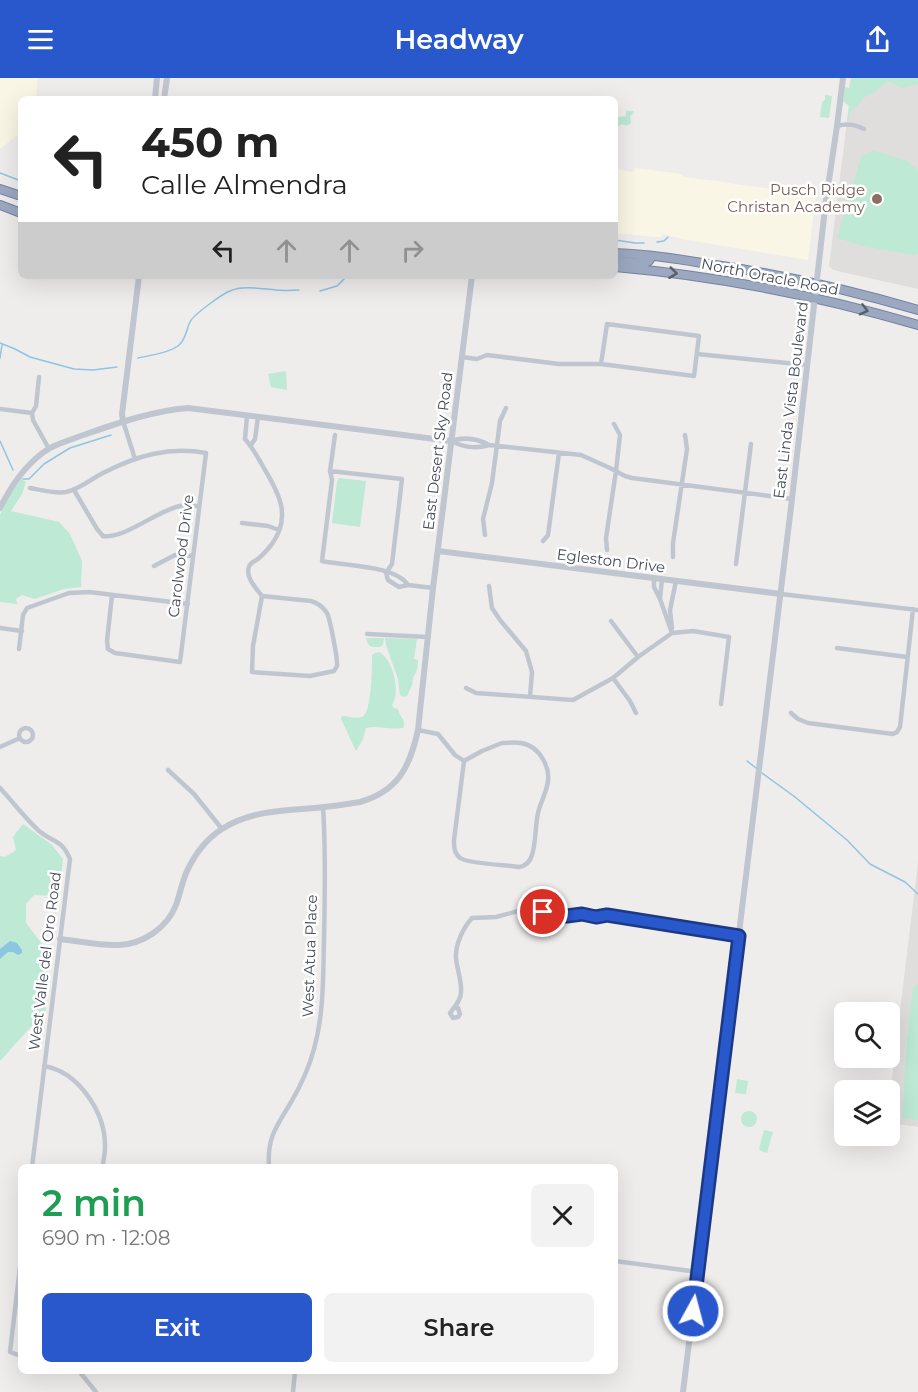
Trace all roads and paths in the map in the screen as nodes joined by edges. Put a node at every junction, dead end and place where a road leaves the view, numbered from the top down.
1 (157, 78) edge
2 (167, 78) edge
3 (843, 78) edge
4 (155, 96) edge
5 (164, 96) edge
6 (837, 126) junction
7 (864, 129) dead end
8 (0, 189) edge
9 (18, 195) edge
10 (0, 205) edge
11 (18, 212) edge
12 (618, 253) edge
13 (652, 256) junction
14 (618, 261) edge
15 (618, 267) edge
16 (139, 279) edge
17 (471, 279) edge
18 (817, 283) junction
19 (815, 298) junction
20 (918, 310) edge
21 (918, 326) edge
22 (697, 354) junction
23 (462, 357) junction
24 (601, 364) junction
25 (807, 365) junction
26 (39, 377) dead end
27 (506, 408) dead end
28 (0, 409) edge
29 (32, 413) junction
30 (247, 416) junction
31 (258, 417) junction
32 (123, 421) junction
33 (614, 424) dead end
34 (335, 435) dead end
35 (685, 435) dead end
36 (451, 441) junction
37 (751, 444) dead end
38 (251, 446) junction
39 (497, 446) junction
40 (50, 448) junction
41 (559, 453) junction
42 (135, 459) junction
43 (330, 471) junction
44 (616, 471) junction
45 (683, 484) junction
46 (30, 488) dead end
47 (74, 490) junction
48 (746, 493) junction
49 (792, 499) junction
50 (199, 506) junction
51 (0, 508) edge
52 (242, 523) dead end
53 (279, 530) junction
54 (485, 535) dead end
55 (543, 541) dead end
56 (607, 550) dead end
57 (438, 551) junction
58 (193, 556) junction
59 (673, 557) dead end
60 (736, 564) dead end
61 (154, 566) dead end
62 (387, 573) junction
63 (654, 578) junction
64 (662, 579) junction
65 (676, 581) junction
66 (489, 586) dead end
67 (434, 588) junction
68 (781, 594) junction
69 (112, 595) junction
70 (672, 595) junction
71 (262, 596) junction
72 (660, 599) junction
73 (188, 604) junction
74 (915, 610) edge
75 (611, 621) dead end
76 (0, 628) edge
77 (22, 630) junction
78 (429, 633) junction
79 (672, 633) junction
80 (367, 634) dead end
81 (837, 648) dead end
82 (19, 649) dead end
83 (638, 657) junction
84 (907, 657) junction
85 (614, 678) junction
86 (466, 688) dead end
87 (530, 697) junction
88 (721, 704) dead end
89 (636, 713) dead end
90 (791, 713) dead end
91 (418, 730) junction
92 (20, 738) dead end
93 (0, 747) edge
94 (464, 762) junction
95 (168, 770) dead end
96 (0, 788) edge
97 (323, 807) junction
98 (222, 829) junction
99 (739, 936) junction
100 (60, 939) junction
101 (455, 1007) dead end
102 (44, 1066) junction
103 (32, 1164) edge
104 (103, 1164) edge
105 (269, 1164) edge
106 (618, 1261) edge
107 (698, 1272) junction
108 (18, 1284) edge
109 (18, 1355) edge
110 (81, 1374) edge
111 (295, 1374) edge
112 (96, 1392) edge
113 (293, 1392) edge
114 (683, 1392) edge

1 - 4 street
2 - 5 street
3 - 6 street, East Linda Vista Boulevard
6 - 7 street
6 - 18 street, East Linda Vista Boulevard
8 - 9 highway
10 - 11 highway
12 - 13 highway, North Oracle Road
13 - 14 highway
13 - 18 highway, North Oracle Road
15 -> 19 highway, North Oracle Road
16 - 32 street
17 - 23 street, East Desert Sky Road
18 - 19 street, East Linda Vista Boulevard
18 - 20 highway, North Oracle Road
19 -> 21 highway, North Oracle Road
19 - 25 street, East Linda Vista Boulevard
22 - 24 street
22 - 24 street
22 - 25 street
23 - 24 street
23 - 36 street, East Desert Sky Road
25 - 49 street, East Linda Vista Boulevard
26 - 29 street
27 - 39 street
28 - 29 street
29 - 40 street
30 - 31 street
30 - 32 street
30 - 38 street
31 - 36 street
31 - 38 street
32 - 40 street
32 - 42 street
33 - 44 street
34 - 43 street
35 - 45 street
36 - 39 street
36 - 57 street, East Desert Sky Road
37 - 48 street
38 - 53 street
39 - 41 street
39 - 54 street
40 - 51 street
41 - 44 street
41 - 55 street
42 - 47 street
42 - 50 street, Carolwood Drive
43 - 62 street
43 - 62 street
44 - 45 street
44 - 56 street
45 - 48 street
45 - 59 street
46 - 47 street
47 - 50 street
48 - 49 street
48 - 60 street
49 - 68 street, East Linda Vista Boulevard
50 - 58 street, Carolwood Drive
52 - 53 street
53 - 71 street
57 - 63 street, Egleston Drive
57 - 67 street, East Desert Sky Road
58 - 61 street
58 - 73 street, Carolwood Drive
62 - 67 street
63 - 64 street, Egleston Drive
63 - 72 street
64 - 65 street, Egleston Drive
64 - 72 street
65 - 68 street, Egleston Drive
65 - 70 street
66 - 87 street
67 - 78 street, East Desert Sky Road
68 - 74 street
68 - 99 street, East Linda Vista Boulevard
69 - 73 street
69 - 73 street, Carolwood Drive
69 - 77 street
70 - 72 street
70 - 79 street
71 - 71 street
72 - 79 street
74 - 84 street
75 - 83 street
76 - 77 street
77 - 82 street
78 - 80 street
78 - 91 street, East Desert Sky Road
79 - 83 street
79 - 88 street
81 - 84 street
83 - 85 street
84 - 90 street
85 - 87 street
85 - 89 street
86 - 87 street
91 - 94 street
91 - 97 street, East Desert Sky Road
92 - 93 street
94 - 94 street
95 - 98 street
96 - 100 street, West Valle del Oro Road
97 - 98 street, East Desert Sky Road
97 - 105 street, West Atua Place
98 - 100 street, East Desert Sky Road
99 - 101 street
99 - 107 street, East Linda Vista Boulevard
100 - 102 street, West Valle del Oro Road
102 - 103 street, West Valle del Oro Road
102 - 104 street
106 - 107 street
107 - 114 street, East Linda Vista Boulevard
108 - 109 street
110 - 112 street
111 - 113 street

